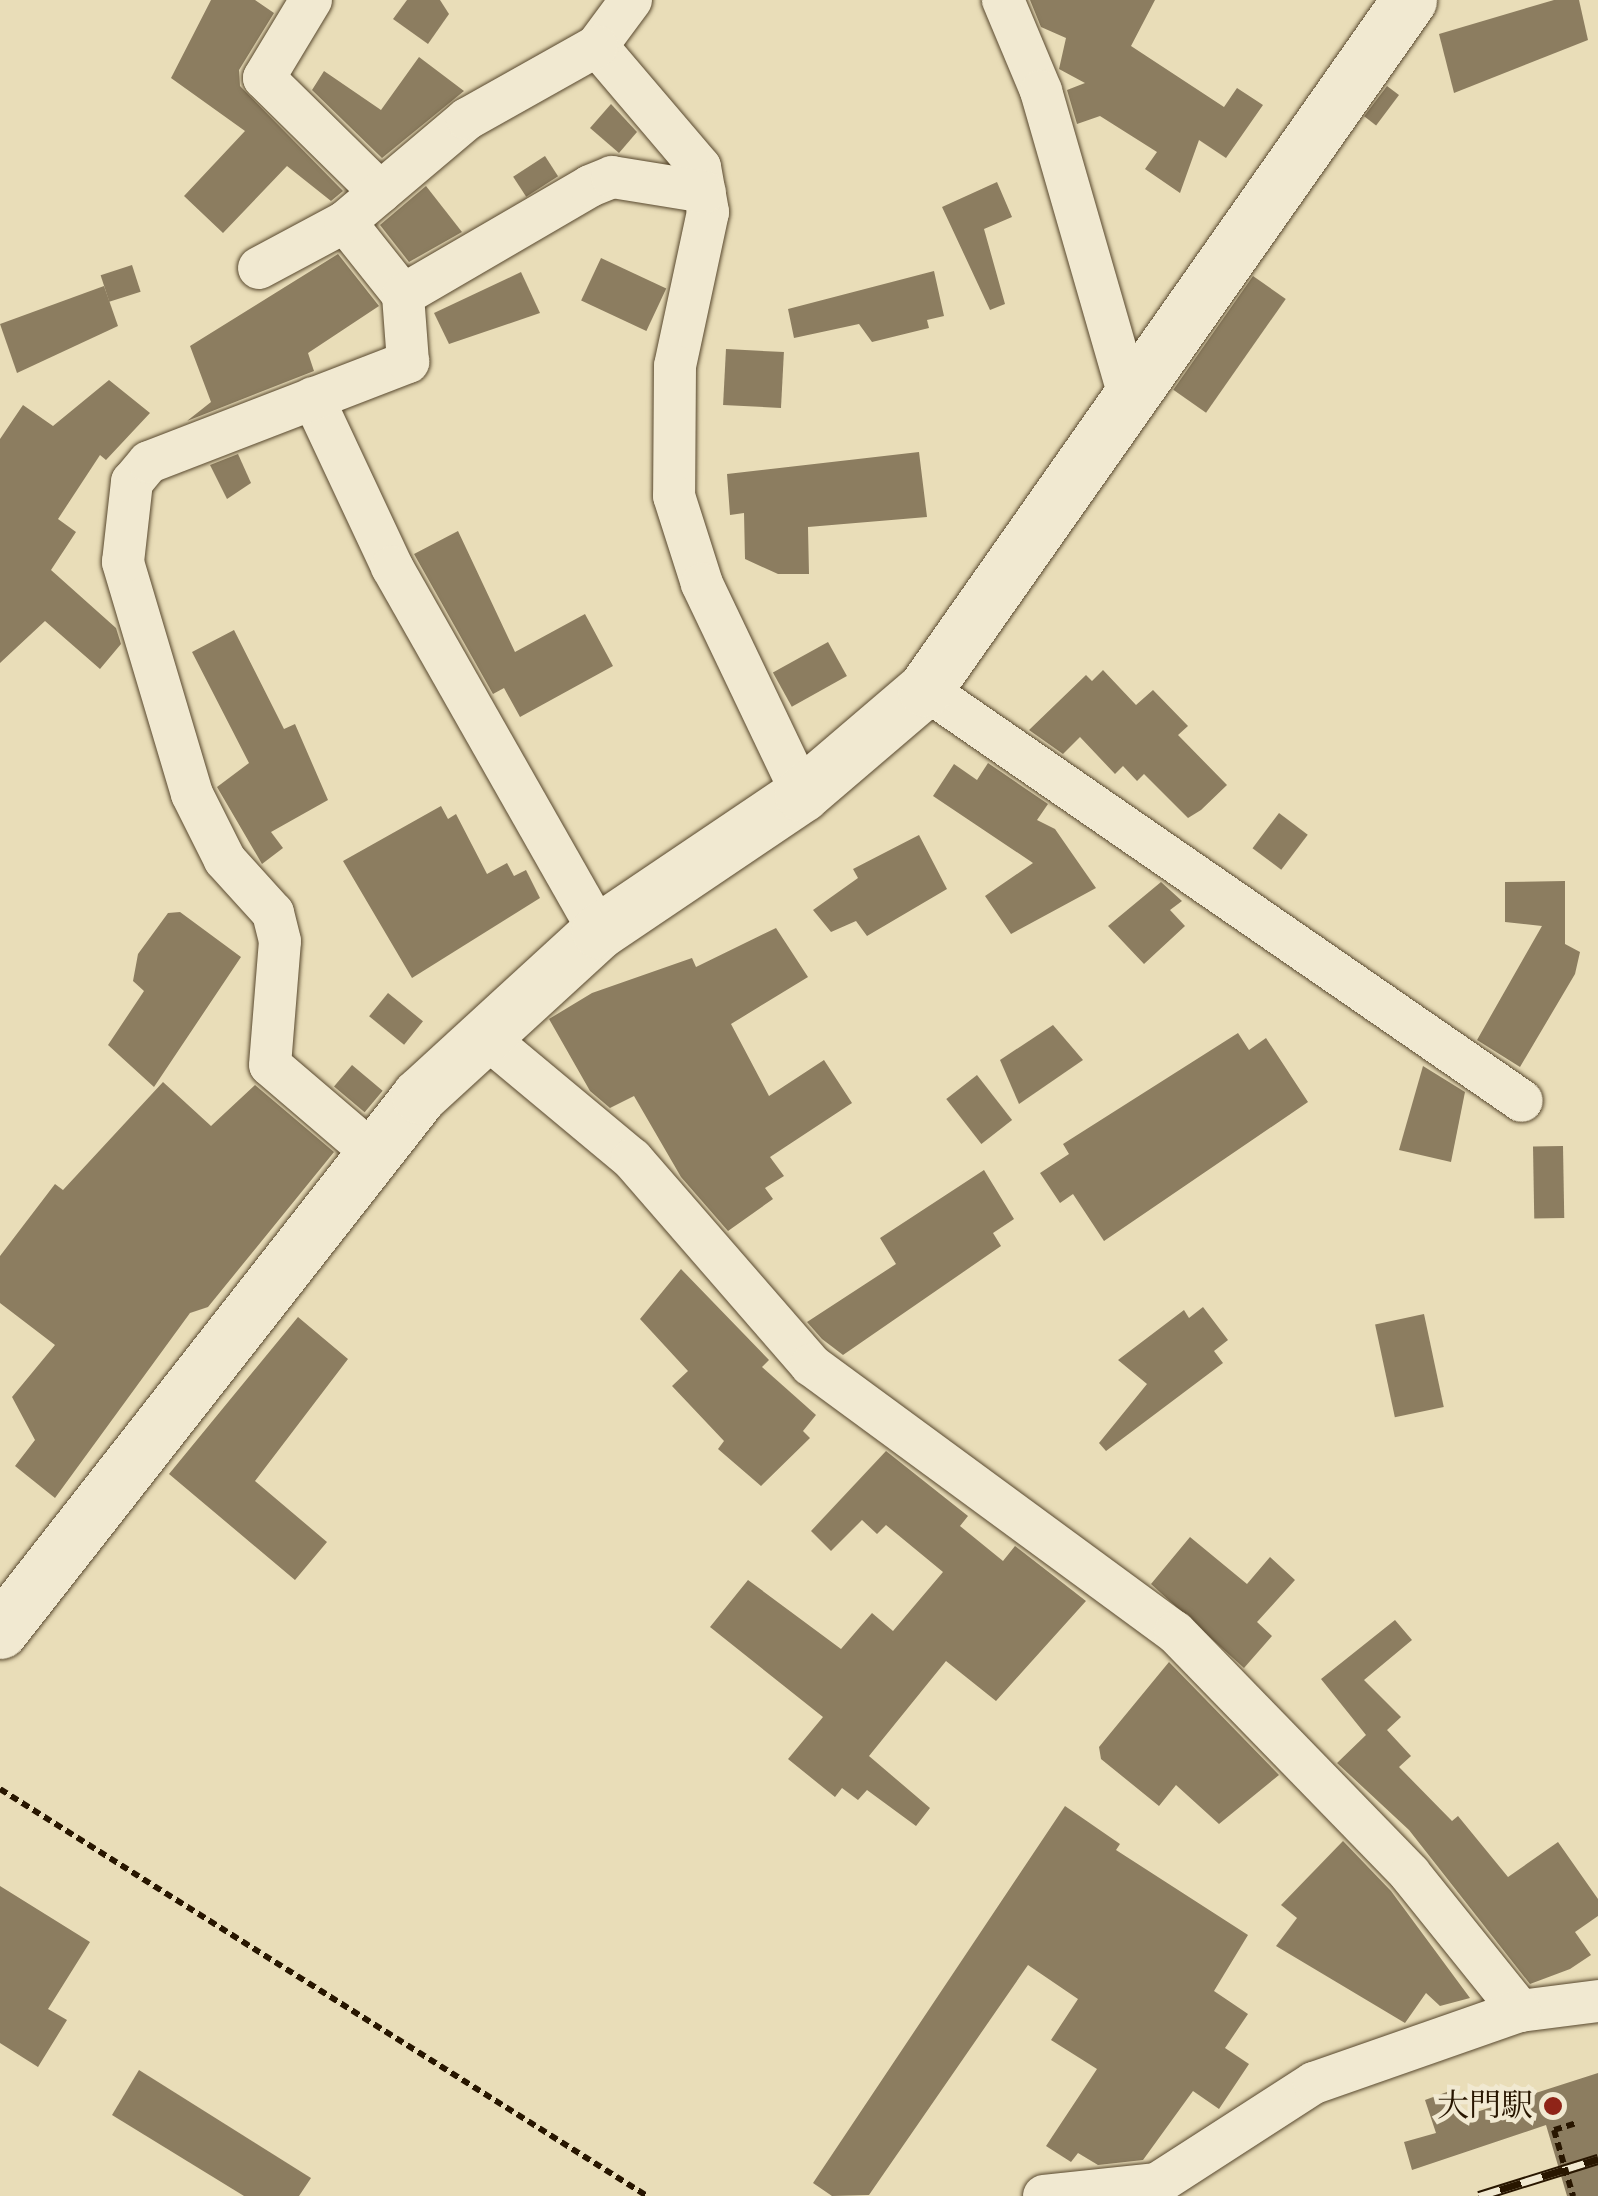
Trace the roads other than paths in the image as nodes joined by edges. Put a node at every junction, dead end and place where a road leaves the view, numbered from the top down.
1 (311, 0) edge
2 (631, 0) edge
3 (1003, 0) edge
4 (1409, 0) edge
5 (597, 46) junction
6 (380, 192) junction
7 (705, 192) junction
8 (345, 222) junction
9 (258, 268) dead end
10 (403, 295) junction
11 (1128, 392) junction
12 (314, 398) junction
13 (925, 689) junction
14 (802, 794) junction
15 (599, 931) junction
16 (482, 1034) junction
17 (1522, 1101) dead end
18 (374, 1153) junction
19 (0, 1631) edge
20 (1598, 2001) edge
21 (1520, 2011) junction
22 (1044, 2196) edge

1 - 6 street
2 - 5 street
3 - 11 street
4 - 11 street
5 - 6 street
5 - 7 street
6 - 8 street
7 - 10 street
7 - 14 street
8 - 9 street
8 - 10 street
10 - 12 street
11 - 13 street
12 - 15 street
12 - 18 street
13 - 14 street
13 - 17 street
14 - 15 street
15 - 16 street
16 - 18 street
16 - 21 street
18 - 19 street
20 - 21 street
21 - 22 street

